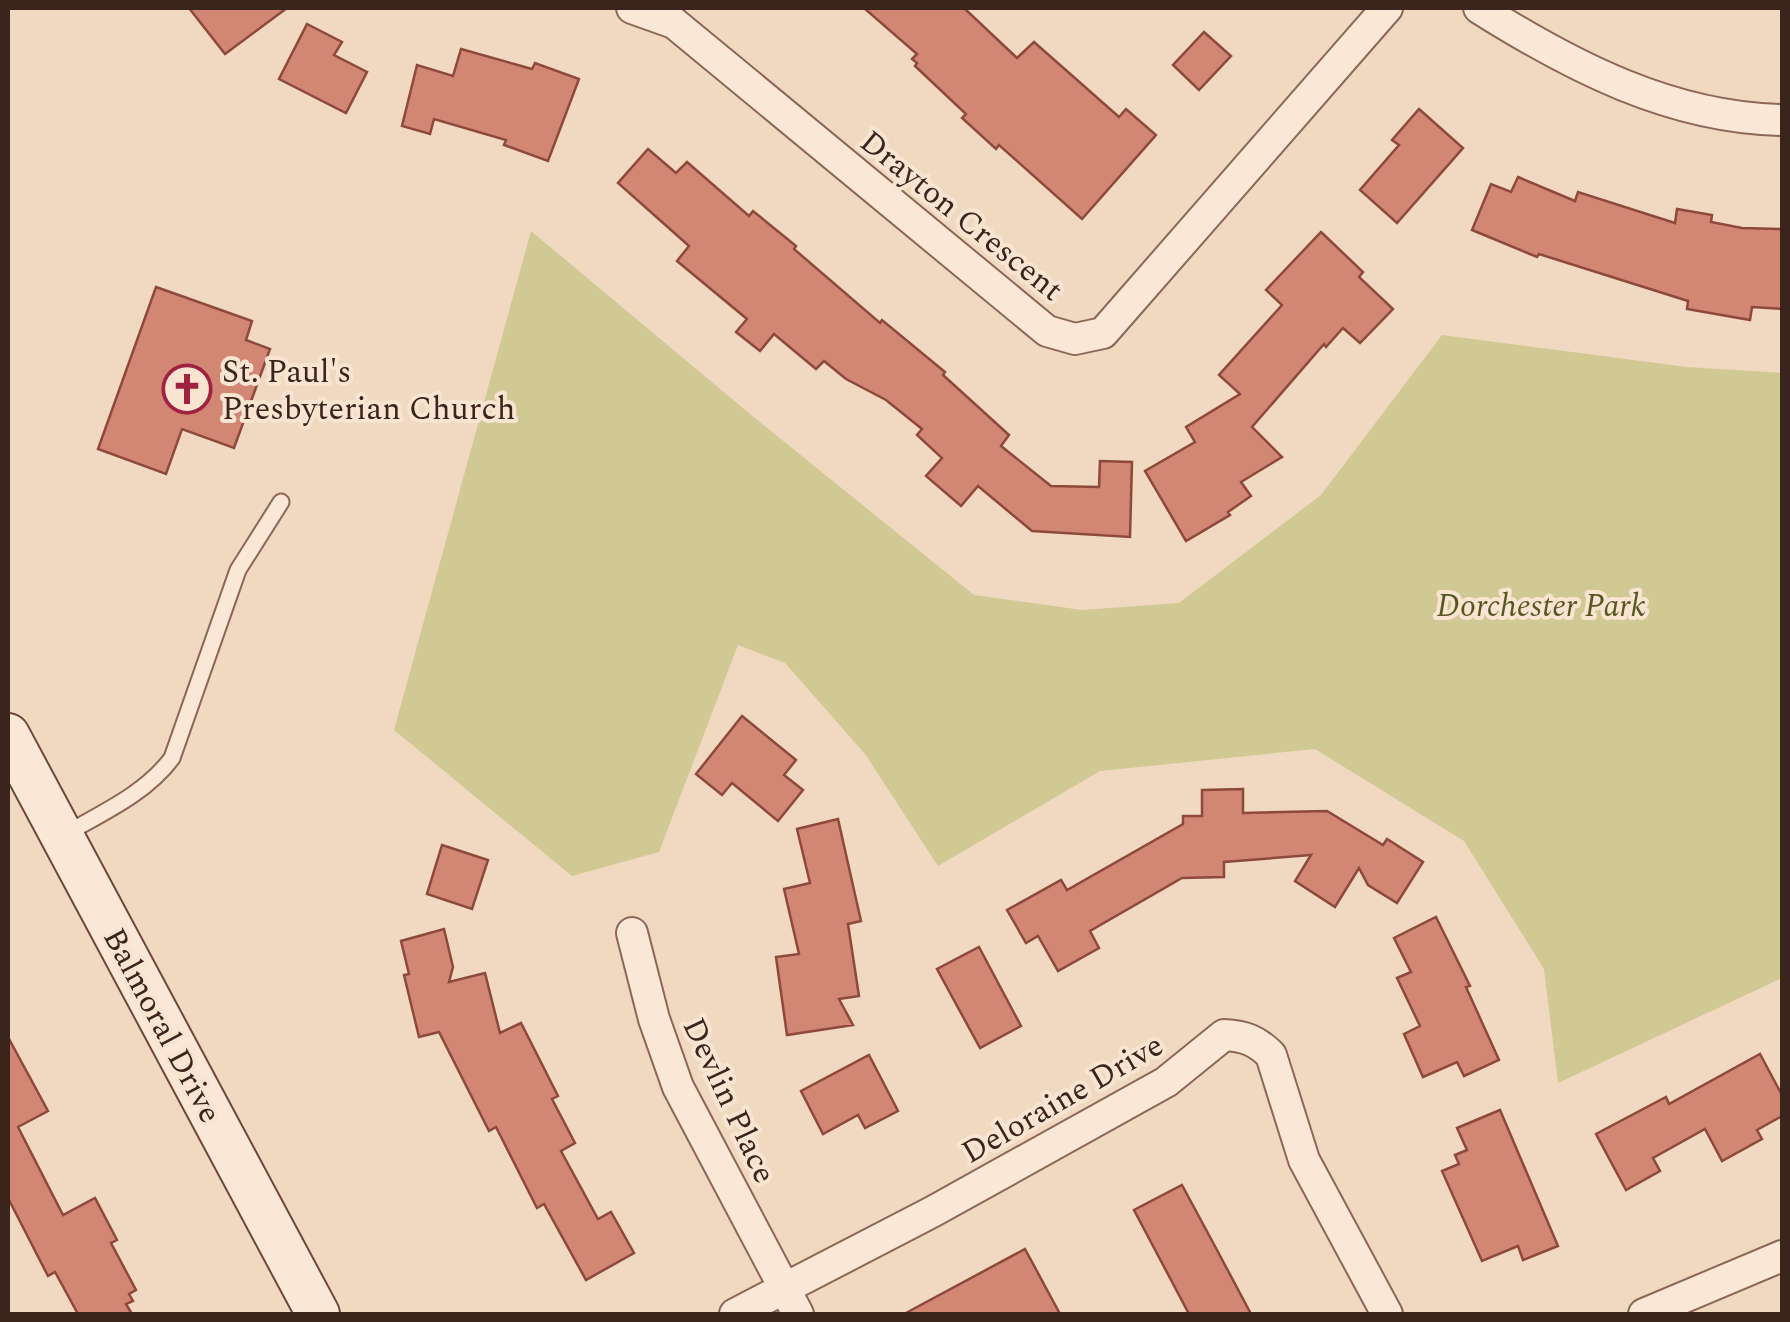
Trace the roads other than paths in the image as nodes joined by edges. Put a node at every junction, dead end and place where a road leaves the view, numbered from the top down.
1 (632, 8) edge
2 (1388, 8) edge
3 (1479, 8) edge
4 (1782, 120) edge
5 (281, 502) dead end
6 (8, 735) edge
7 (62, 836) junction
8 (632, 932) dead end
9 (1782, 1256) edge
10 (791, 1302) edge
11 (318, 1314) edge
12 (735, 1314) edge
13 (1387, 1314) edge
14 (1644, 1314) edge

1 - 2 street, Drayton Crescent
3 - 4 street
5 - 7 lane
6 - 7 street, Balmoral Drive
7 - 11 street, Balmoral Drive
8 - 10 street, Devlin Place
9 - 14 street
10 - 12 street, Deloraine Drive
10 - 13 street, Deloraine Drive

